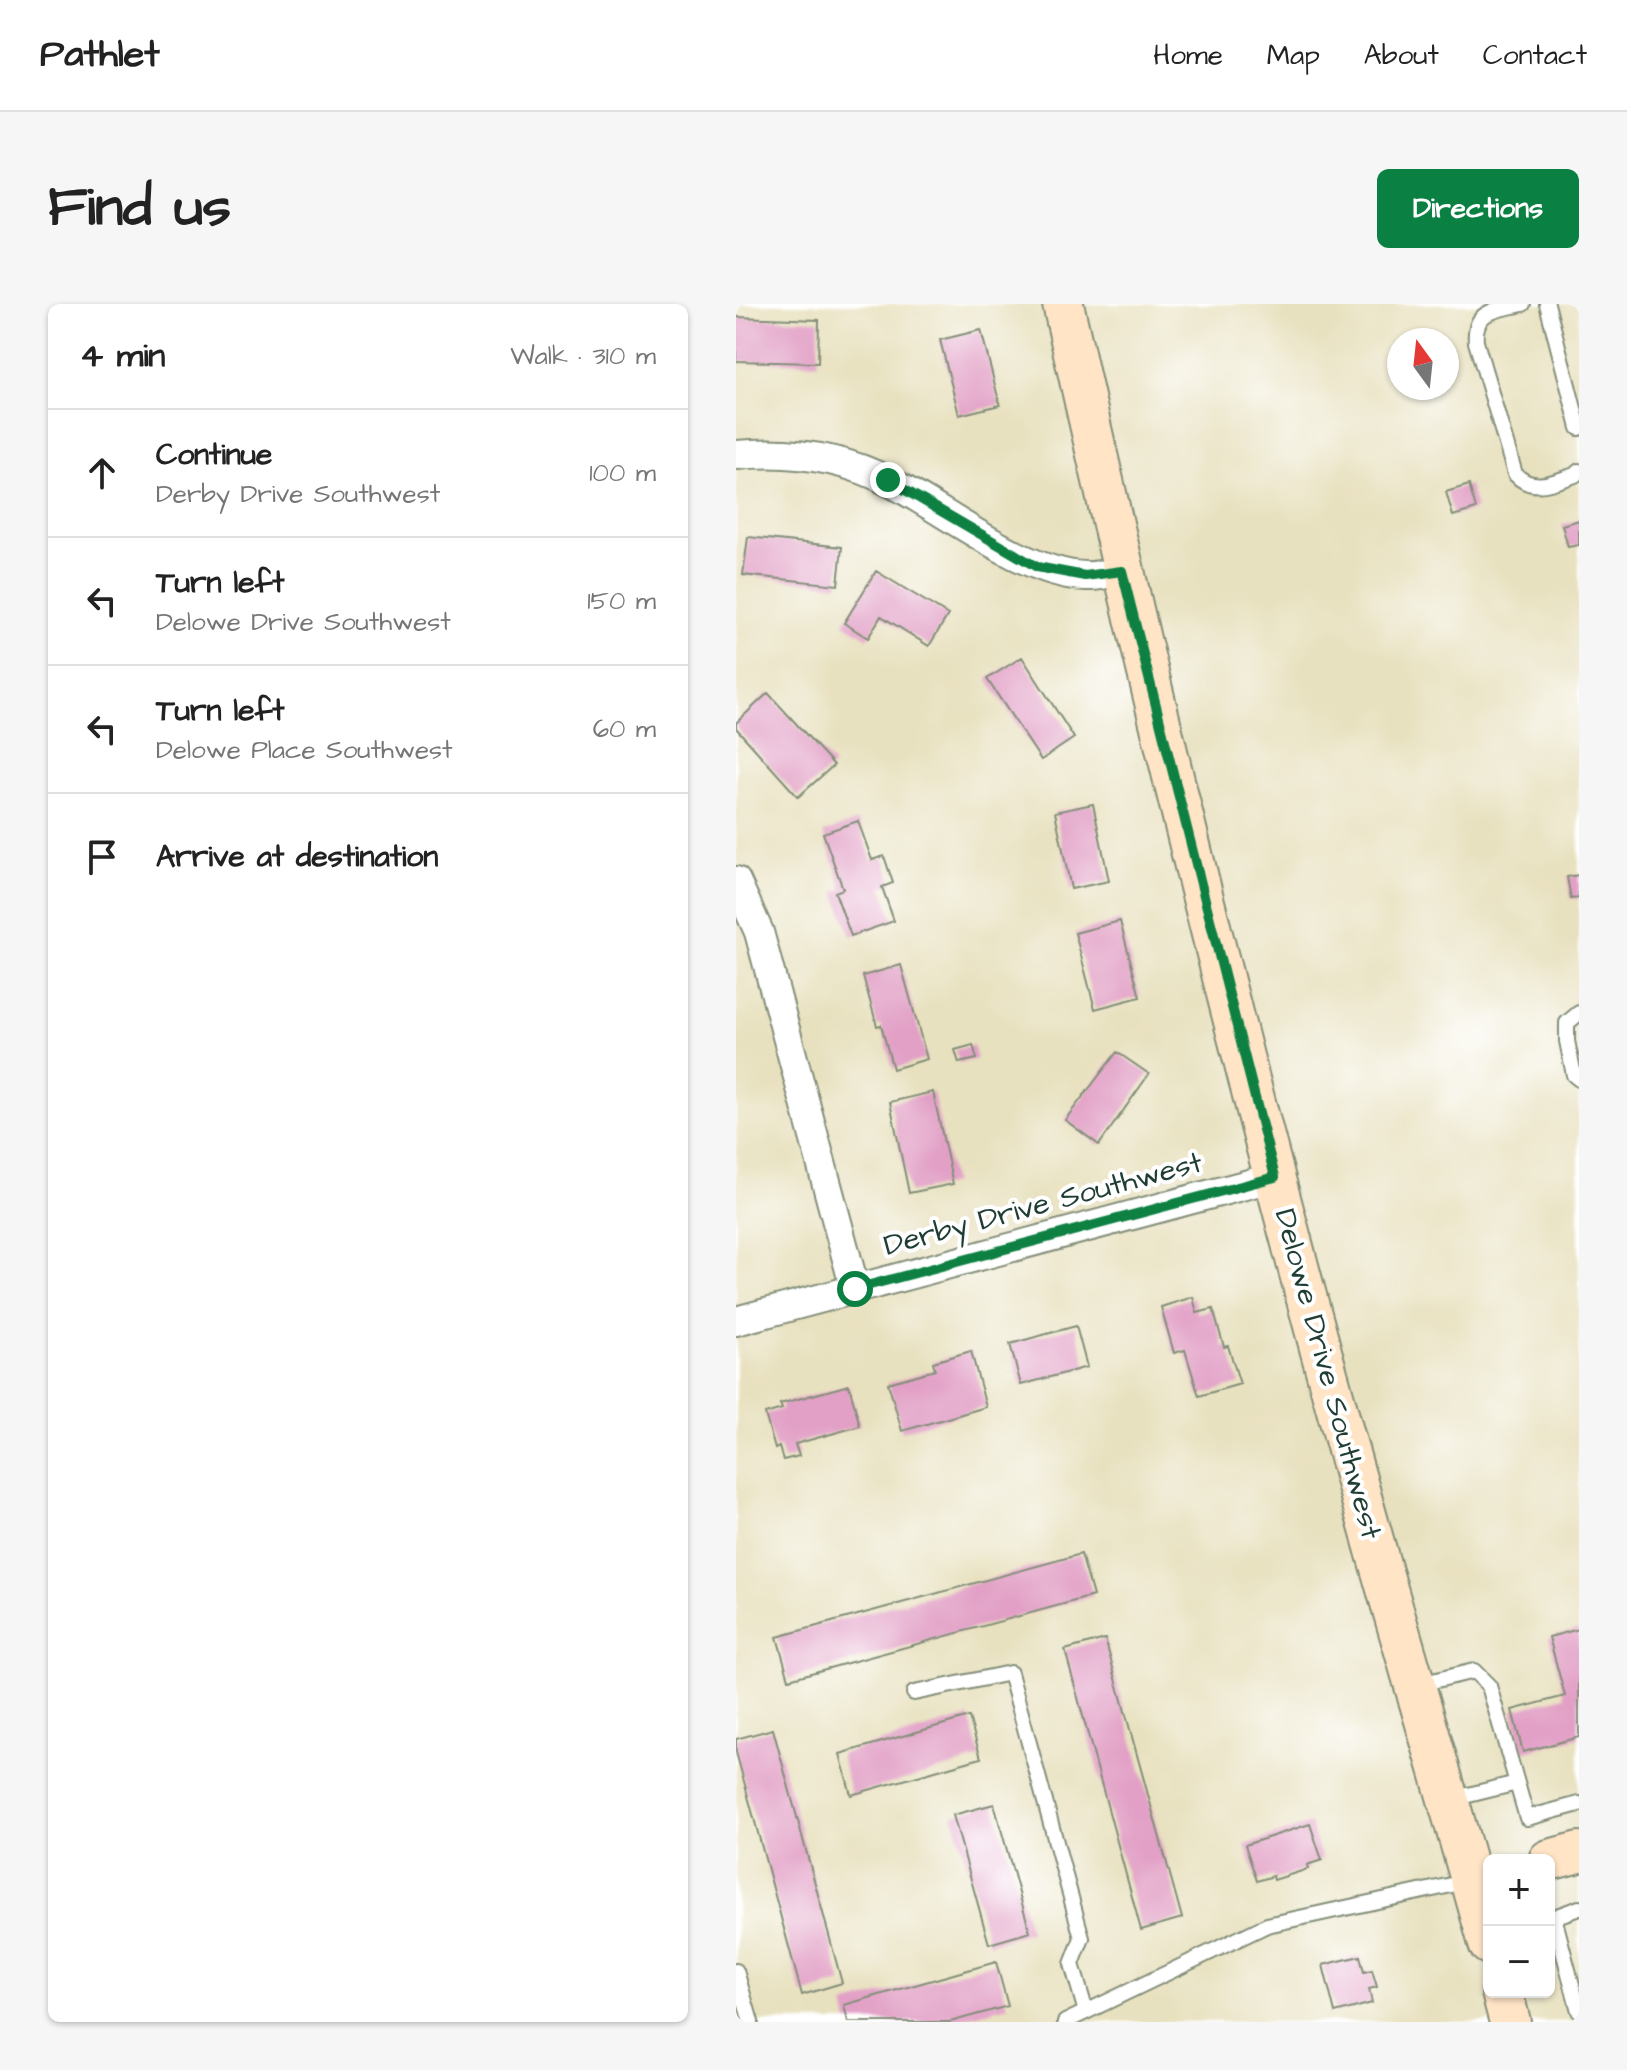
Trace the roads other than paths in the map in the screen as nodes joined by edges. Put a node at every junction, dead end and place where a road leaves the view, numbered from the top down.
1 (1063, 304) edge
2 (1523, 304) edge
3 (1547, 304) edge
4 (1579, 428) edge
5 (736, 455) edge
6 (1579, 471) edge
7 (1122, 571) junction
8 (736, 881) edge
9 (1579, 1013) edge
10 (1579, 1079) edge
11 (1275, 1177) junction
12 (855, 1289) junction
13 (736, 1321) edge
14 (1415, 1685) junction
15 (914, 1693) dead end
16 (1517, 1783) junction
17 (1448, 1800) junction
18 (1579, 1804) edge
19 (1579, 1852) edge
20 (1555, 1858) edge
21 (1480, 1878) edge
22 (1579, 1908) edge
23 (1487, 1926) edge
24 (1572, 1952) edge
25 (736, 1971) edge
26 (1504, 1998) edge
27 (1578, 2003) edge
28 (1086, 2012) junction
29 (751, 2022) edge
30 (1065, 2022) edge
31 (1510, 2022) edge

1 - 7 street, Delowe Drive Southwest
2 - 6 lane
3 - 4 lane
5 - 7 street
7 - 11 street, Delowe Drive Southwest
8 - 12 street
9 - 10 lane
11 - 12 street, Derby Drive Southwest
11 - 14 street, Delowe Drive Southwest
12 - 13 street, Derby Drive Southwest
14 - 16 lane
14 - 17 street, Delowe Drive Southwest
15 - 28 lane
16 - 17 lane
16 - 18 lane
17 - 21 street, Delowe Drive Southwest
19 - 20 street
21 - 23 street, Delowe Drive Southwest
21 - 28 lane
22 - 24 lane
24 - 27 lane
25 - 29 lane
26 - 31 street
28 - 30 lane

